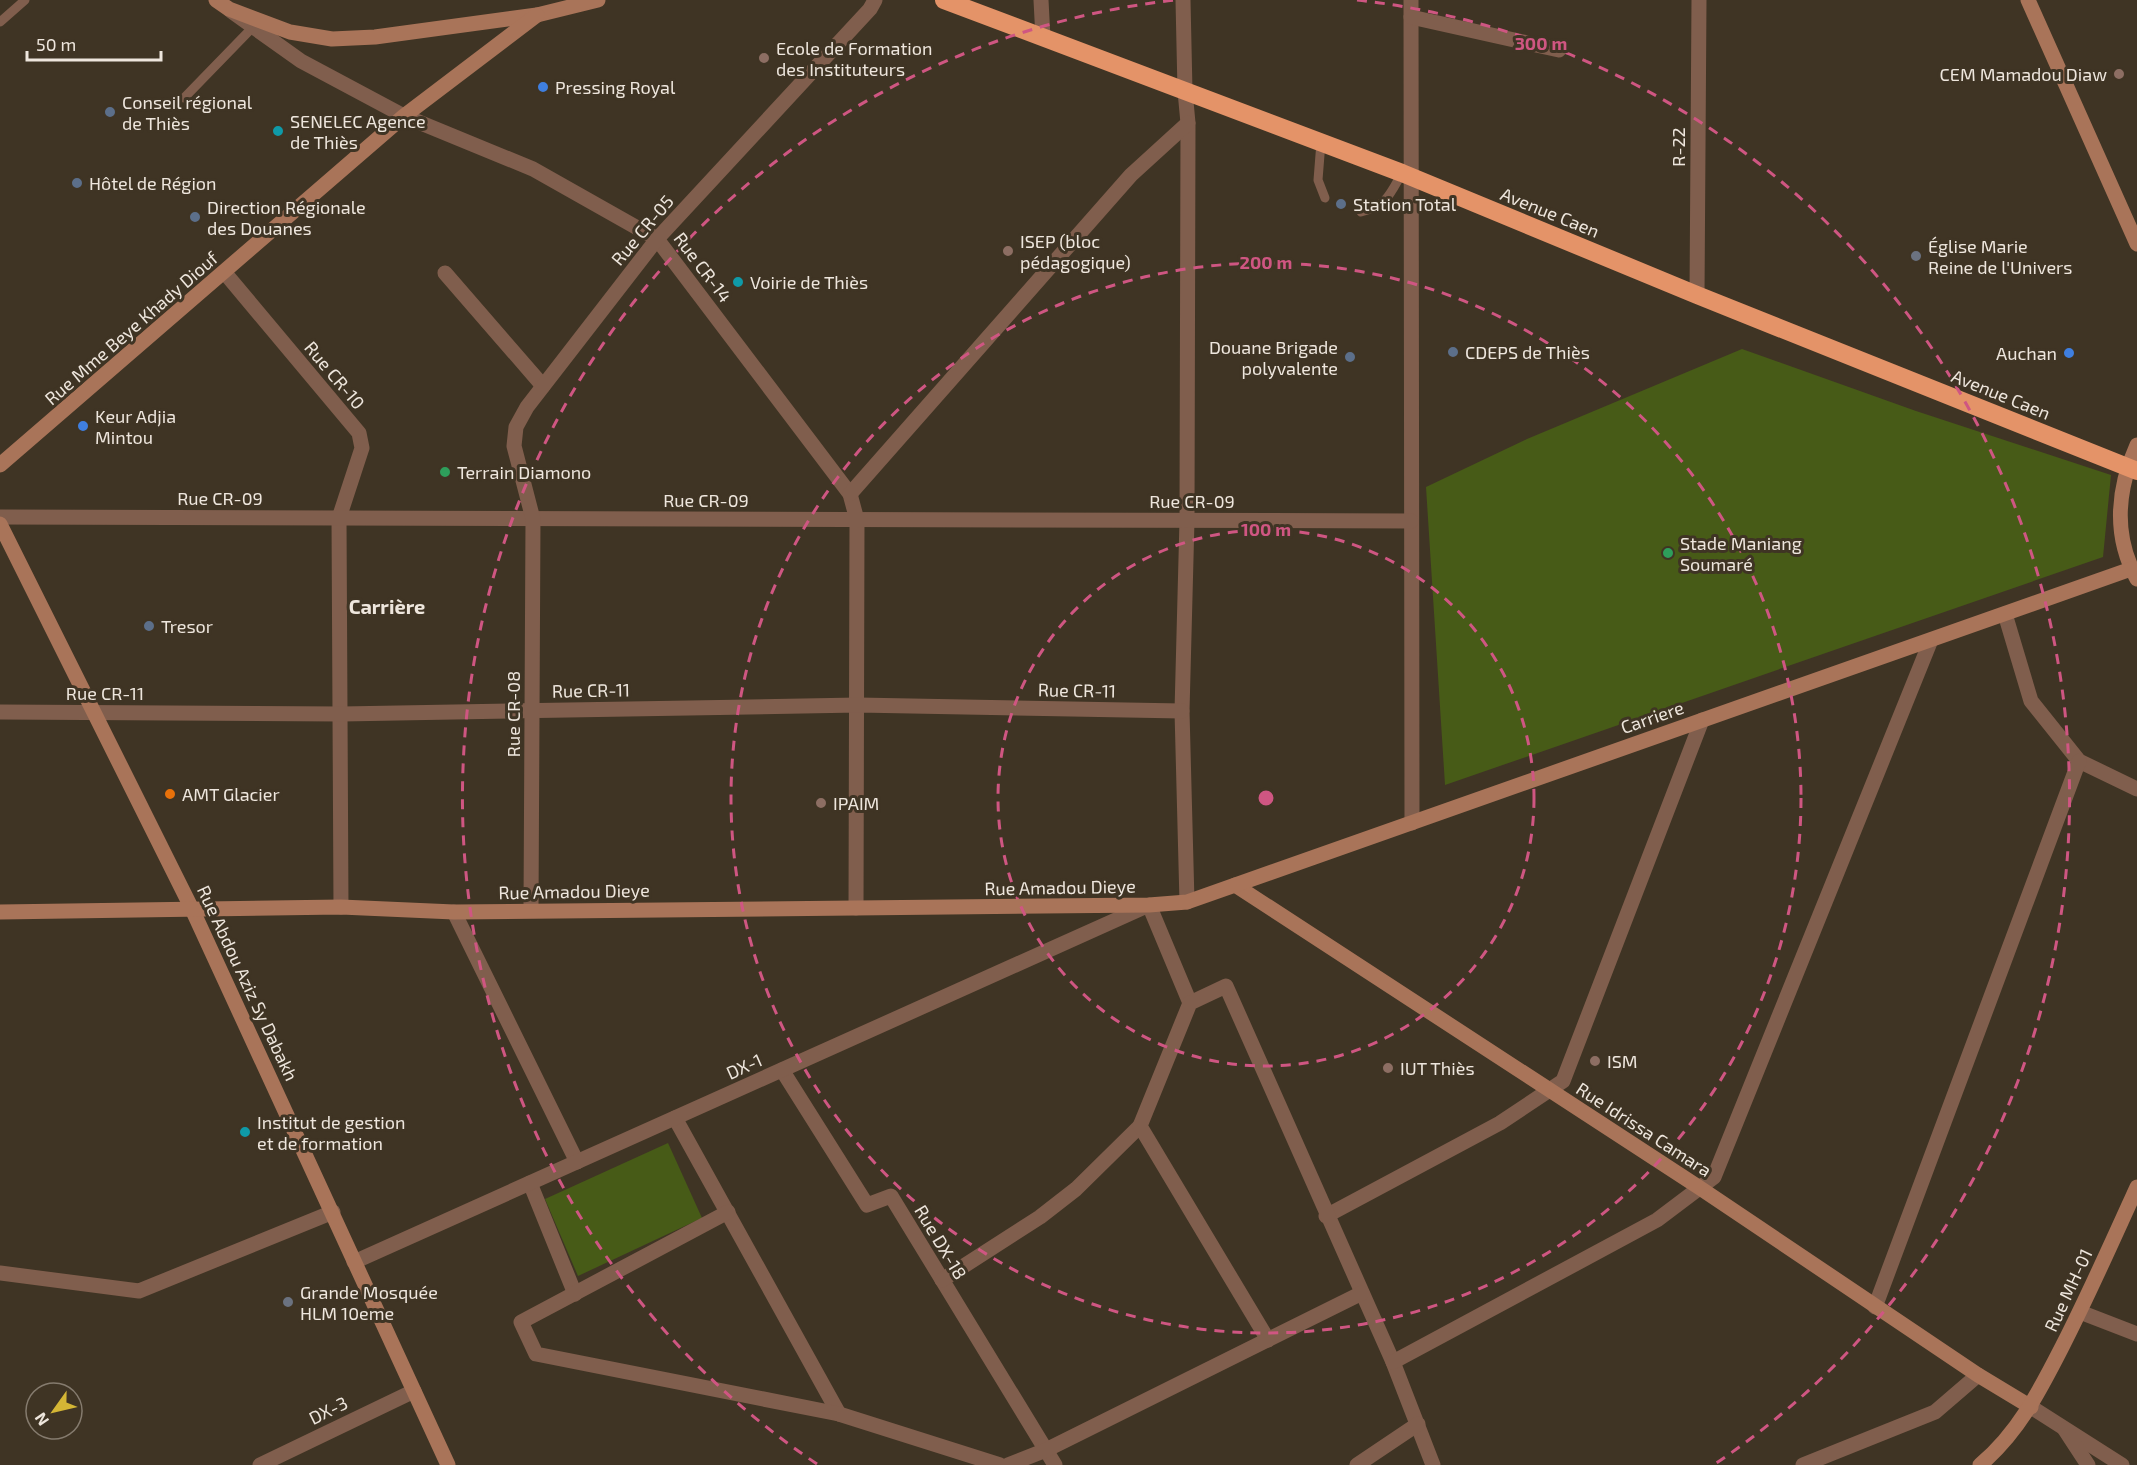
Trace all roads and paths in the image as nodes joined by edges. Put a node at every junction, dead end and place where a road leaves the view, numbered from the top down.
1 (26, 0) edge
2 (216, 0) edge
3 (598, 0) edge
4 (875, 0) edge
5 (944, 0) edge
6 (1041, 0) edge
7 (1183, 0) edge
8 (1411, 0) edge
9 (1699, 0) edge
10 (2028, 0) edge
11 (229, 9) junction
12 (537, 15) junction
13 (1411, 17) junction
14 (0, 22) edge
15 (252, 28) junction
16 (1043, 38) junction
17 (1560, 50) dead end
18 (1185, 91) junction
19 (184, 98) dead end
20 (404, 116) junction
21 (1188, 123) junction
22 (1321, 142) junction
23 (1406, 175) junction
24 (1325, 198) dead end
25 (1361, 212) dead end
26 (657, 239) junction
27 (2137, 244) edge
28 (225, 273) junction
29 (445, 273) dead end
30 (1696, 295) junction
31 (543, 386) junction
32 (2137, 445) edge
33 (0, 465) edge
34 (2132, 469) edge
35 (850, 494) junction
36 (0, 517) edge
37 (339, 518) junction
38 (533, 519) junction
39 (857, 520) junction
40 (1187, 520) junction
41 (1411, 521) junction
42 (0, 524) edge
43 (2134, 574) edge
44 (2005, 614) junction
45 (1931, 640) junction
46 (858, 705) junction
47 (532, 711) junction
48 (1182, 711) junction
49 (0, 712) edge
50 (93, 712) junction
51 (342, 714) junction
52 (1702, 720) junction
53 (2079, 761) junction
54 (2137, 789) edge
55 (1412, 823) junction
56 (1235, 885) junction
57 (1187, 902) junction
58 (1149, 905) junction
59 (341, 907) junction
60 (856, 908) junction
61 (192, 909) junction
62 (531, 910) junction
63 (0, 912) edge
64 (454, 912) junction
65 (1190, 1003) junction
66 (783, 1070) junction
67 (1550, 1090) junction
68 (675, 1118) junction
69 (1140, 1126) junction
70 (577, 1162) junction
71 (530, 1183) junction
72 (2137, 1187) edge
73 (1700, 1188) junction
74 (333, 1212) junction
75 (728, 1212) junction
76 (1326, 1216) junction
77 (354, 1262) junction
78 (0, 1273) edge
79 (942, 1280) junction
80 (1362, 1293) junction
81 (575, 1294) junction
82 (1875, 1307) junction
83 (2080, 1312) junction
84 (2137, 1334) edge
85 (1268, 1340) junction
86 (1393, 1362) junction
87 (1978, 1375) junction
88 (414, 1391) junction
89 (2031, 1407) junction
90 (839, 1414) junction
91 (1418, 1424) junction
92 (2062, 1426) junction
93 (1046, 1450) junction
94 (260, 1465) edge
95 (448, 1465) edge
96 (1000, 1465) edge
97 (1008, 1465) edge
98 (1055, 1465) edge
99 (1357, 1465) edge
100 (1433, 1465) edge
101 (1803, 1465) edge
102 (1980, 1465) edge
103 (2088, 1465) edge
104 (2122, 1465) edge

1 - 14 lane
2 - 11 street
3 - 12 street
4 - 26 street, Rue CR-05
5 - 16 highway, Avenue Caen
6 - 16 street
7 - 18 street
8 - 13 street
9 - 30 street, R-22
10 - 27 street
11 - 12 street
11 - 15 street, Rue CR-14
12 - 20 street, Rue Mme Beye Khady Diouf
13 - 17 street
13 - 23 street
15 - 19 lane
15 - 20 street, Rue CR-14
16 - 18 highway, Avenue Caen
18 - 21 street
18 - 22 highway, Avenue Caen
20 - 26 street, Rue CR-14
20 - 28 street, Rue Mme Beye Khady Diouf
21 - 35 street
21 - 40 street
22 - 23 highway, Avenue Caen
22 - 24 lane
23 - 25 lane
23 - 30 highway, Avenue Caen
23 - 41 street
26 - 31 street, Rue CR-05
26 - 35 street, Rue CR-14
28 - 33 street, Rue Mme Beye Khady Diouf
28 - 37 street, Rue CR-10
29 - 31 street
30 - 34 highway, Avenue Caen
31 - 38 street, Rue CR-05
32 - 34 street
34 - 43 street
35 - 39 street, Rue CR-14
36 - 37 street, Rue CR-09
37 - 38 street, Rue CR-09
37 - 51 street, Rue CR-10
38 - 39 street, Rue CR-09
38 - 47 street, Rue CR-08
39 - 40 street, Rue CR-09
39 - 46 street, Rue CR-14
40 - 41 street, Rue CR-09
40 - 48 street
41 - 55 street
42 - 50 street, Rue Abdou Aziz Sy Dabakh
43 - 44 street, Carriere
44 - 45 street, Carriere
44 - 53 street
45 - 52 street, Carriere
45 - 73 street
46 - 47 street, Rue CR-11
46 - 48 street, Rue CR-11
46 - 60 street, Rue CR-14
47 - 51 street, Rue CR-11
47 - 62 street, Rue CR-08
48 - 57 street
49 - 50 street, Rue CR-11
50 - 51 street, Rue CR-11
50 - 61 street, Rue Abdou Aziz Sy Dabakh
51 - 59 street, Rue CR-10
52 - 55 street, Carriere
52 - 67 street
53 - 54 street
53 - 82 street
55 - 56 street, Carriere
56 - 57 street, Carriere
56 - 67 street, Rue Idrissa Camara
57 - 58 street, Rue Amadou Dieye
58 - 60 street, Rue Amadou Dieye
58 - 65 street
58 - 66 street, DX-1
59 - 61 street, Rue Amadou Dieye
59 - 64 street, Rue Amadou Dieye
60 - 62 street, Rue Amadou Dieye
61 - 63 street, Rue Amadou Dieye
61 - 74 street, Rue Abdou Aziz Sy Dabakh
62 - 64 street, Rue Amadou Dieye
64 - 70 street
65 - 69 street
65 - 76 street
66 - 68 street, DX-1
66 - 79 street, Rue DX-18
67 - 73 street, Rue Idrissa Camara
67 - 76 street
68 - 70 street, DX-1
68 - 75 street
69 - 79 street
69 - 85 street
70 - 71 street, DX-1
71 - 77 street, DX-1
71 - 81 street
72 - 83 street, Rue MH-01
73 - 82 street, Rue Idrissa Camara
73 - 86 street
74 - 77 street, Rue Abdou Aziz Sy Dabakh
74 - 78 street
75 - 81 street
75 - 90 street
76 - 80 street
77 - 88 street, Rue Abdou Aziz Sy Dabakh
79 - 93 street, Rue DX-18
80 - 85 street
80 - 86 street
81 - 90 street
82 - 87 street, Rue Idrissa Camara
83 - 84 street
83 - 89 street, Rue MH-01
85 - 93 street
86 - 91 street
87 - 89 street, Rue Idrissa Camara
87 - 101 street
88 - 94 street, DX-3
88 - 95 street, Rue Abdou Aziz Sy Dabakh
89 - 92 street
89 - 102 street, Rue MH-01
90 - 96 street
91 - 99 street
91 - 100 street
92 - 103 street
92 - 104 street
93 - 97 street
93 - 98 street, Rue DX-18

